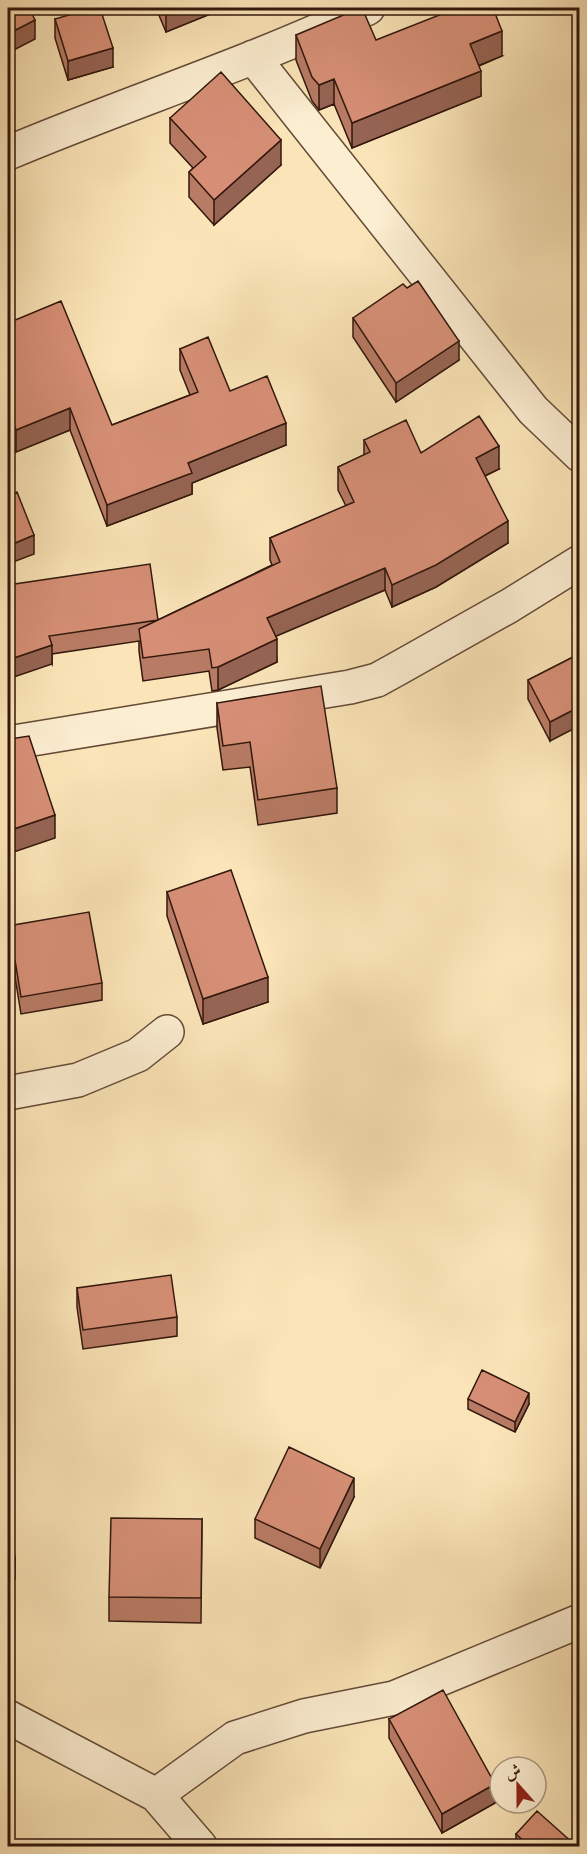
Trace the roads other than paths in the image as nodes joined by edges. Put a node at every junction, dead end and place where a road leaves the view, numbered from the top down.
1 (368, 8) edge
2 (254, 57) junction
3 (8, 153) edge
4 (579, 455) edge
5 (579, 562) edge
6 (8, 743) edge
7 (167, 1032) dead end
8 (8, 1093) edge
9 (579, 1621) edge
10 (8, 1717) edge
11 (156, 1795) junction
12 (200, 1846) edge

1 - 2 street
2 - 3 street
2 - 4 street
5 - 6 street
7 - 8 street
9 - 11 street
10 - 11 street
11 - 12 street

